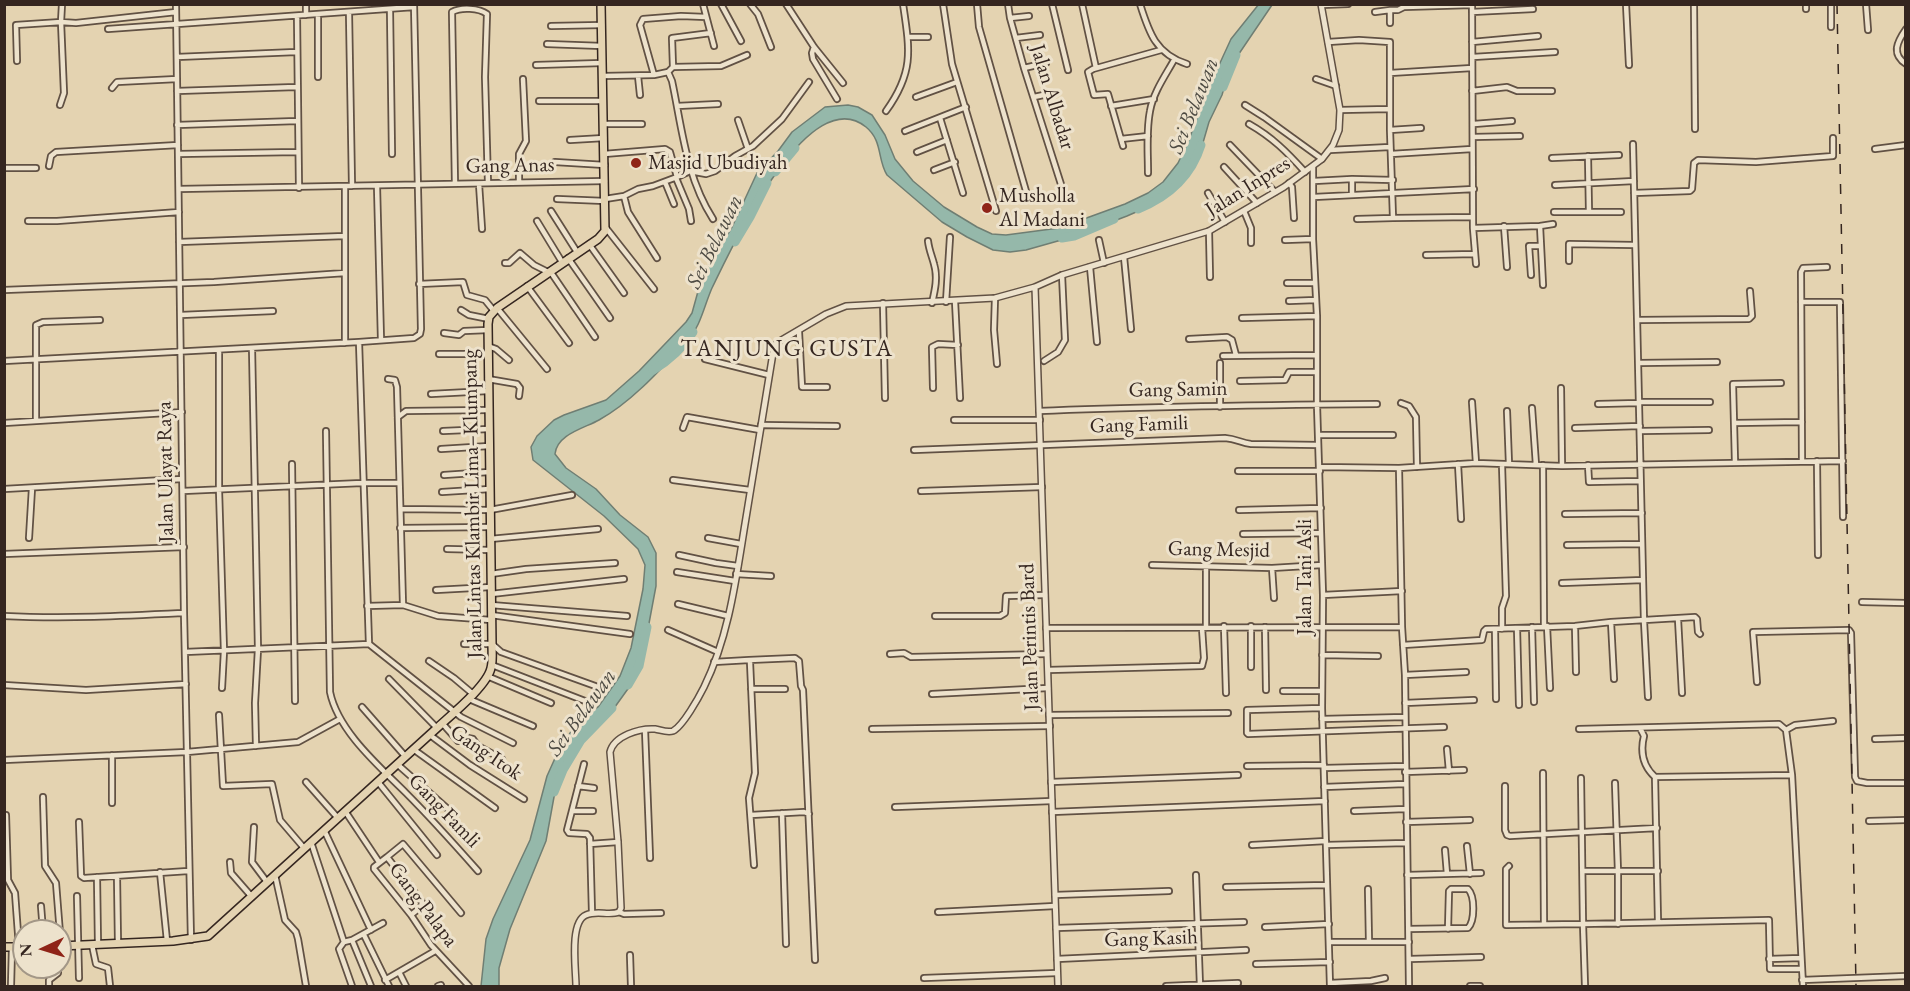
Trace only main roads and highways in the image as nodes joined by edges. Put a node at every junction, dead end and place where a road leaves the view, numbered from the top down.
1 (601, 4) edge
2 (72, 945) edge

1 - 2 main road, Jalan Lintas Klambir Lima–Klumpang

